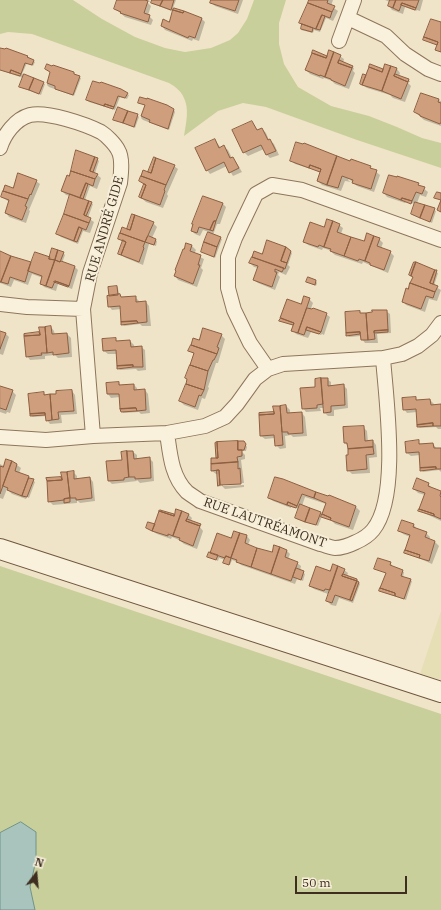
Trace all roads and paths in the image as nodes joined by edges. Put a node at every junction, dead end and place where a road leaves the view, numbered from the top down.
1 (354, 0) edge
2 (348, 18) junction
3 (339, 41) dead end
4 (441, 74) edge
5 (0, 148) edge
6 (441, 240) edge
7 (0, 304) edge
8 (83, 309) junction
9 (441, 323) edge
10 (383, 358) junction
11 (268, 369) junction
12 (167, 432) junction
13 (93, 436) junction
14 (0, 437) edge
15 (0, 549) edge
16 (441, 692) edge

1 - 2 street
2 - 3 street
2 - 4 street
5 - 8 street, RUE ANDRÉ GIDE
6 - 11 street
7 - 8 street
8 - 13 street, RUE ANDRÉ GIDE
9 - 10 street
10 - 11 street
10 - 12 street, RUE LAUTRÉAMONT
11 - 12 street
12 - 13 street
13 - 14 street
15 - 16 main road

